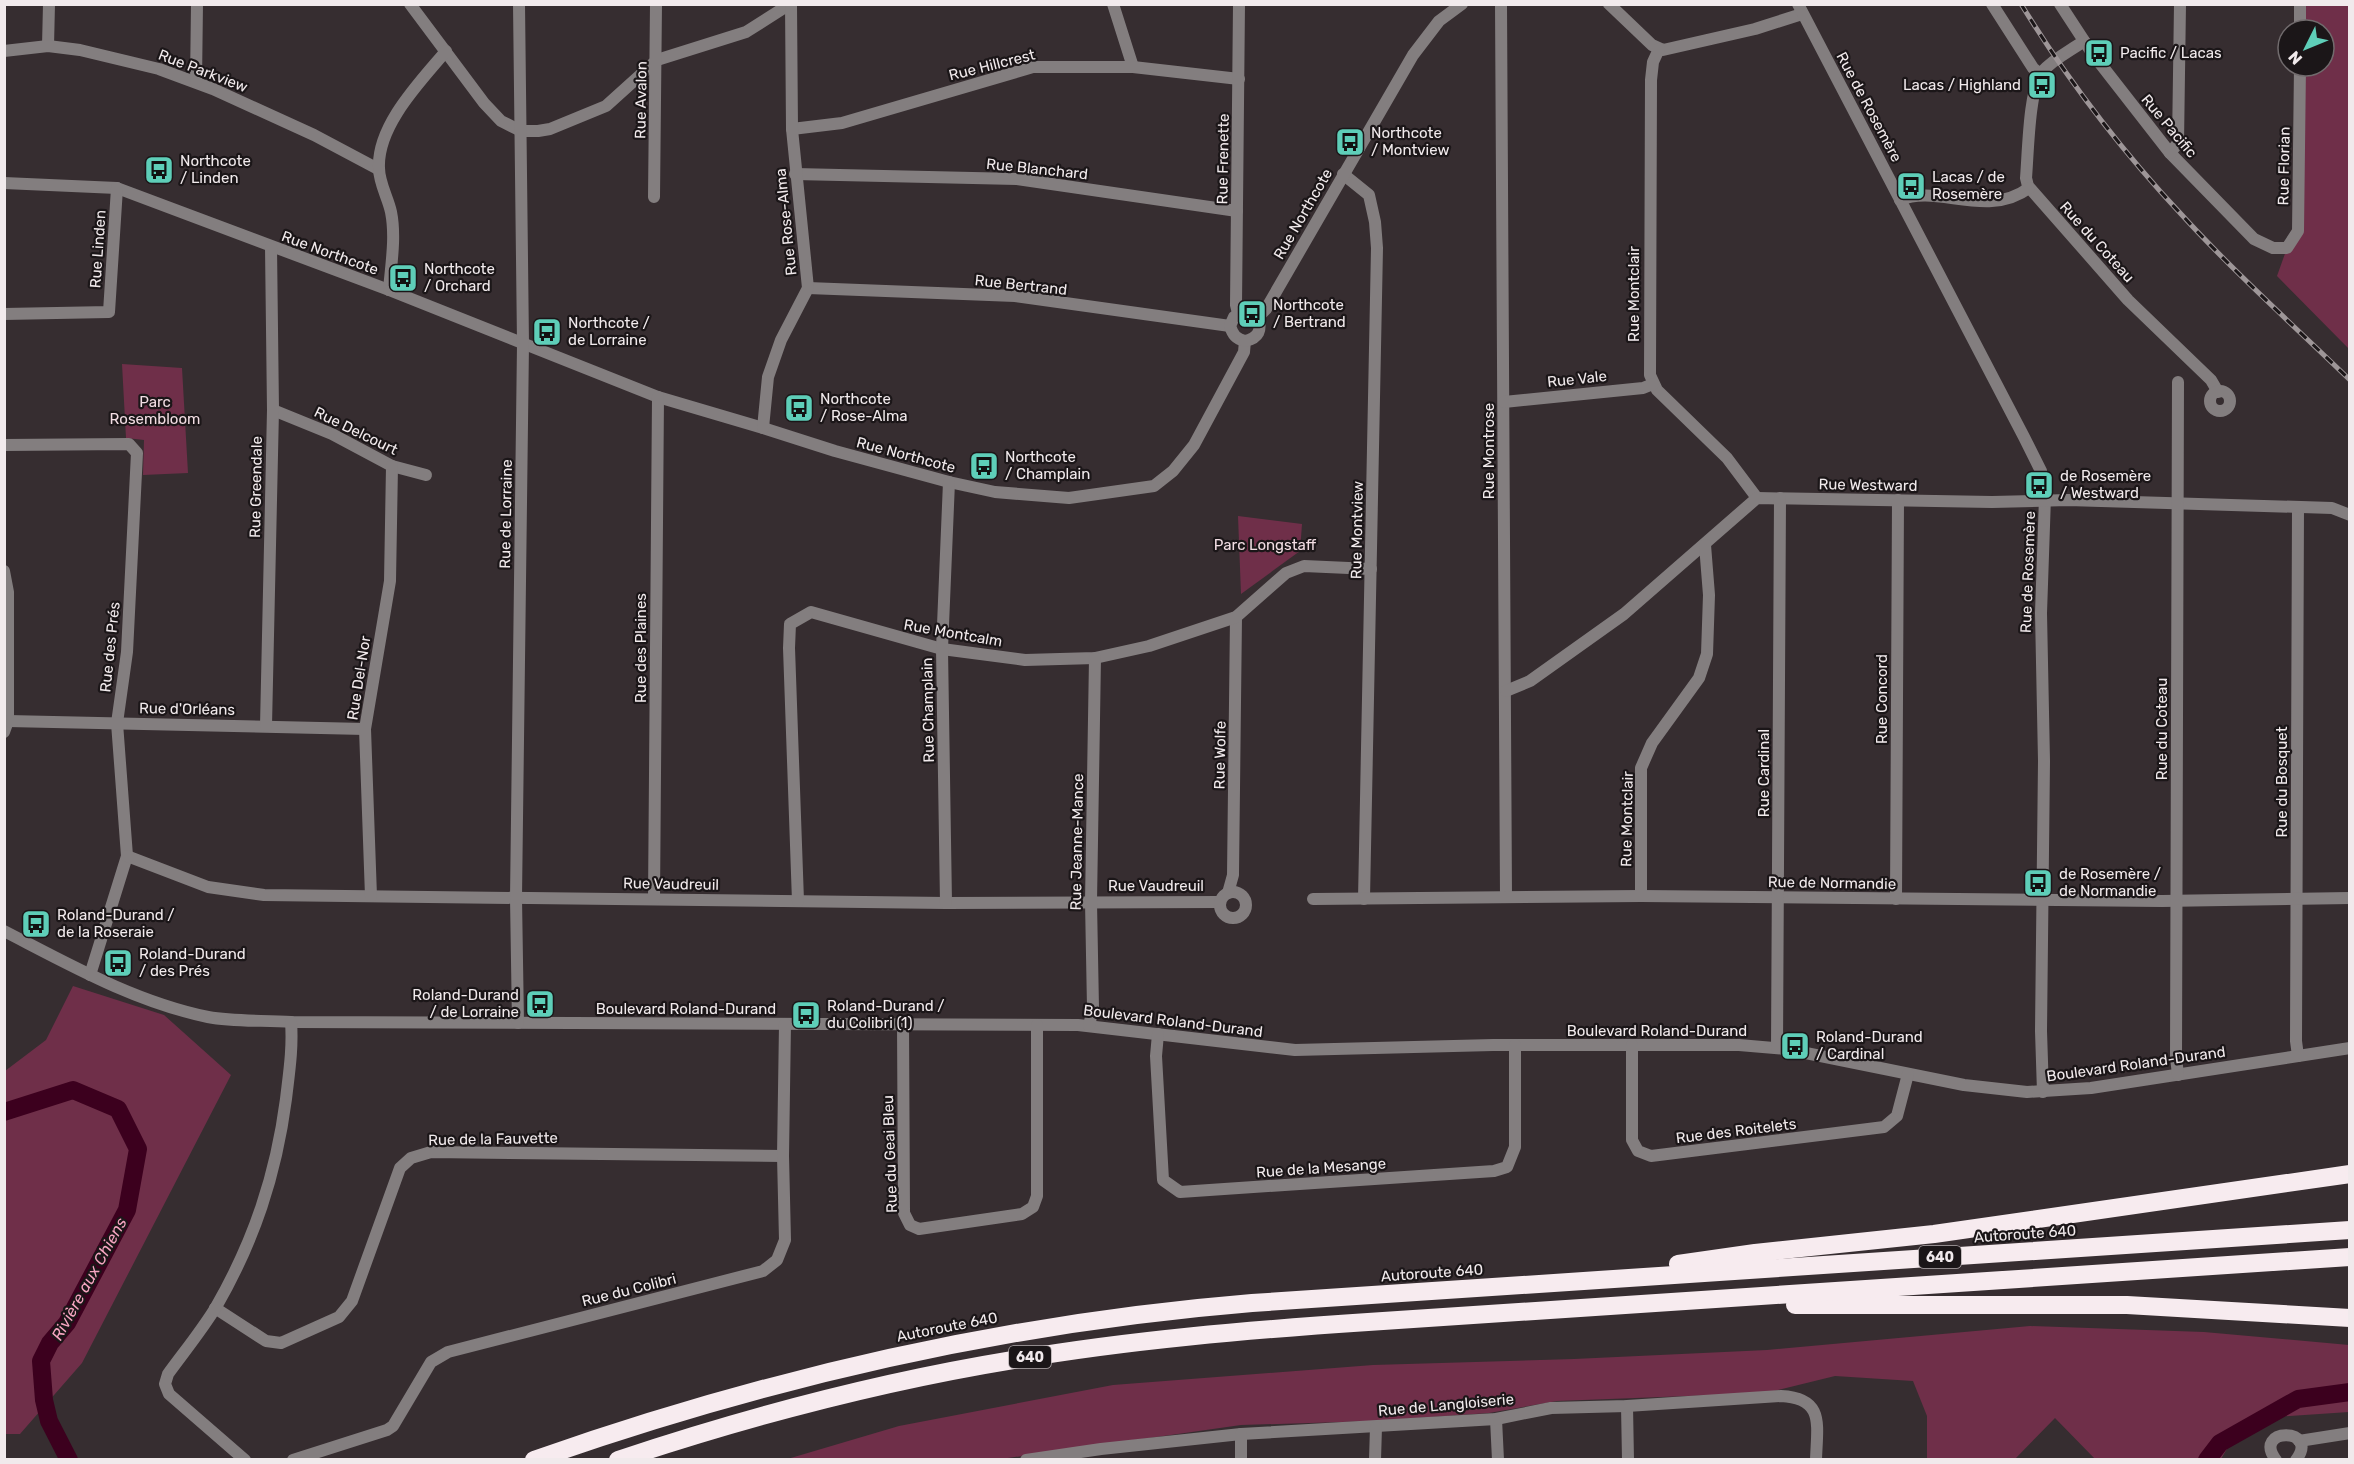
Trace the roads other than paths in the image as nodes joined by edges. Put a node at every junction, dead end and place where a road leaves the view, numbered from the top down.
1 (49, 4) edge
2 (197, 4) edge
3 (410, 4) edge
4 (519, 4) edge
5 (656, 4) edge
6 (790, 4) edge
7 (1113, 4) edge
8 (1239, 4) edge
9 (1462, 4) edge
10 (1501, 4) edge
11 (1609, 4) edge
12 (1992, 4) edge
13 (2060, 4) edge
14 (2180, 4) edge
15 (1800, 9) edge
16 (2084, 41) junction
17 (48, 46) junction
18 (1659, 49) junction
19 (4, 51) edge
20 (447, 51) junction
21 (657, 60) junction
22 (1133, 67) junction
23 (2040, 75) junction
24 (2300, 78) edge
25 (1239, 79) junction
26 (196, 82) junction
27 (792, 129) junction
28 (520, 131) junction
29 (2170, 153) junction
30 (378, 168) junction
31 (795, 174) junction
32 (1343, 174) junction
33 (4, 183) edge
34 (117, 188) junction
35 (2029, 188) junction
36 (654, 197) dead end
37 (1900, 200) junction
38 (1237, 211) junction
39 (271, 247) junction
40 (2273, 248) joint
41 (808, 288) junction
42 (389, 290) junction
43 (1238, 313) junction
44 (4, 314) edge
45 (1258, 317) junction
46 (1230, 326) junction
47 (1245, 341) junction
48 (523, 344) junction
49 (2178, 382) dead end
50 (1653, 384) junction
51 (2218, 392) dead end
52 (658, 398) junction
53 (1504, 402) junction
54 (273, 410) junction
55 (764, 428) junction
56 (4, 445) edge
57 (392, 466) junction
58 (426, 475) dead end
59 (950, 482) junction
60 (1757, 498) junction
61 (1780, 498) junction
62 (1898, 500) junction
63 (2045, 501) junction
64 (2178, 502) junction
65 (2298, 507) junction
66 (2349, 515) edge
67 (1705, 545) junction
68 (1371, 569) junction
69 (4, 571) edge
70 (1236, 617) junction
71 (942, 649) junction
72 (1095, 658) junction
73 (1506, 691) junction
74 (117, 723) junction
75 (6, 726) edge
76 (266, 726) junction
77 (365, 729) junction
78 (127, 856) junction
79 (371, 896) junction
80 (1641, 896) junction
81 (516, 897) junction
82 (1224, 897) joint
83 (1506, 897) junction
84 (1779, 897) junction
85 (1896, 898) junction
86 (2349, 898) edge
87 (654, 899) junction
88 (1313, 899) dead end
89 (1364, 899) junction
90 (2296, 899) junction
91 (2043, 900) junction
92 (2176, 900) junction
93 (798, 901) junction
94 (1091, 902) junction
95 (946, 903) junction
96 (6, 936) edge
97 (90, 975) junction
98 (291, 1022) junction
99 (518, 1023) junction
100 (785, 1024) junction
101 (903, 1024) junction
102 (1037, 1025) junction
103 (1089, 1026) junction
104 (1158, 1034) junction
105 (1515, 1045) junction
106 (1632, 1045) junction
107 (1778, 1048) junction
108 (2349, 1048) edge
109 (2298, 1056) junction
110 (1908, 1074) junction
111 (2178, 1075) junction
112 (2043, 1092) junction
113 (783, 1156) junction
114 (2349, 1174) edge
115 (2349, 1230) edge
116 (2349, 1257) edge
117 (1530, 1285) junction
118 (1652, 1303) junction
119 (215, 1308) junction
120 (2349, 1318) edge
121 (1627, 1406) junction
122 (1496, 1419) junction
123 (1376, 1426) junction
124 (2349, 1433) edge
125 (1241, 1434) junction
126 (2299, 1441) junction
127 (1102, 1454) edge
128 (245, 1460) edge
129 (293, 1460) edge
130 (534, 1460) edge
131 (618, 1460) edge
132 (1026, 1460) edge
133 (1240, 1460) edge
134 (1375, 1460) edge
135 (1498, 1460) edge
136 (1628, 1460) edge
137 (1816, 1460) edge
138 (2276, 1460) edge
139 (2296, 1460) edge

1 - 17 street
2 - 26 street
3 - 20 street
4 - 28 street, Rue de Lorraine
5 - 21 street, Rue Avalon
6 - 21 street
6 - 27 street, Rue Rose-Alma
7 - 22 street
8 - 25 street, Rue Frenette
9 - 32 street, Rue Northcote
10 - 53 street, Rue Montrose
11 - 18 street
12 - 23 street
13 - 16 street, Rue Pacific
14 - 29 street
15 - 18 street
15 - 37 street, Rue de Rosemère
16 - 23 street
16 - 29 street, Rue Pacific
17 - 19 street, Rue Parkview
17 - 26 street, Rue Parkview
18 - 50 street, Rue Montclair
20 - 28 street
20 - 30 street
21 - 28 street
21 - 36 street, Rue Avalon
22 - 25 street, Rue Hillcrest
22 - 27 street, Rue Hillcrest
23 - 35 street
24 - 40 street, Rue Florian
25 - 38 street, Rue Frenette
26 - 30 street, Rue Parkview
27 - 31 street, Rue Rose-Alma
28 - 48 street, Rue de Lorraine
29 - 40 street, Rue Pacific
30 - 42 street
31 - 38 street, Rue Blanchard
31 - 41 street, Rue Rose-Alma
32 - 45 street, Rue Northcote
32 - 68 street, Rue Montview
33 - 34 street, Rue Northcote
34 - 39 street, Rue Northcote
34 - 44 street, Rue Linden
35 - 37 street
35 - 51 street, Rue du Coteau
37 - 63 street, Rue de Rosemère
38 - 43 street, Rue Frenette
39 - 42 street, Rue Northcote
39 - 54 street, Rue Greendale
41 - 46 street, Rue Bertrand
41 - 55 street, Rue Rose-Alma
42 - 48 street, Rue Northcote
43 - 45 street
43 - 46 street
45 - 47 street, Rue Northcote
46 - 47 street
47 - 59 street, Rue Northcote
48 - 52 street, Rue Northcote
48 - 81 street, Rue de Lorraine
49 - 64 street, Rue du Coteau
50 - 53 street, Rue Vale
50 - 60 street
52 - 55 street, Rue Northcote
52 - 87 street, Rue des Plaines
53 - 73 street, Rue Montrose
54 - 57 street, Rue Delcourt
54 - 76 street, Rue Greendale
55 - 59 street, Rue Northcote
56 - 74 street, Rue des Prés
57 - 58 street, Rue Delcourt
57 - 77 street, Rue Del-Nor
59 - 71 street, Rue Champlain
60 - 61 street, Rue Westward
60 - 67 street
61 - 62 street, Rue Westward
61 - 84 street, Rue Cardinal
62 - 63 street, Rue Westward
62 - 85 street, Rue Concord
63 - 64 street, Rue Westward
63 - 91 street, Rue de Rosemère
64 - 65 street, Rue Westward
64 - 92 street, Rue du Coteau
65 - 66 street, Rue Westward
65 - 90 street, Rue du Bosquet
67 - 73 street
67 - 80 street, Rue Montclair
68 - 70 street, Rue Montcalm
68 - 89 street, Rue Montview
69 - 75 street
70 - 72 street, Rue Montcalm
70 - 82 street, Rue Wolfe
71 - 72 street, Rue Montcalm
71 - 93 street, Rue Montcalm
71 - 95 street, Rue Champlain
72 - 94 street, Rue Jeanne-Mance
73 - 83 street, Rue Montrose
74 - 75 street, Rue d'Orléans
74 - 76 street, Rue d'Orléans
74 - 78 street, Rue des Prés
76 - 77 street, Rue d'Orléans
77 - 79 street, Rue Del-Nor
78 - 79 street, Rue Vaudreuil
78 - 97 street, Rue des Prés
79 - 81 street, Rue Vaudreuil
80 - 83 street, Rue de Normandie
80 - 84 street, Rue de Normandie
81 - 87 street, Rue Vaudreuil
81 - 99 street, Rue de Lorraine
82 - 94 street, Rue Vaudreuil
83 - 89 street, Rue de Normandie
84 - 85 street, Rue de Normandie
84 - 107 street, Rue Cardinal
85 - 91 street, Rue de Normandie
86 - 90 street, Rue de Normandie
87 - 93 street, Rue Vaudreuil
88 - 89 street, Rue de Normandie
90 - 92 street, Rue de Normandie
90 - 109 street, Rue du Bosquet
91 - 92 street, Rue de Normandie
91 - 112 street, Rue de Rosemère
92 - 111 street, Rue du Coteau
93 - 95 street, Rue Vaudreuil
94 - 95 street, Rue Vaudreuil
94 - 103 street, Rue Jeanne-Mance
96 - 97 street, Boulevard Roland-Durand
97 - 98 street, Boulevard Roland-Durand
98 - 99 street, Boulevard Roland-Durand
98 - 119 street
99 - 100 street, Boulevard Roland-Durand
100 - 101 street, Boulevard Roland-Durand
100 - 113 street, Rue du Colibri
101 - 102 street, Boulevard Roland-Durand
101 - 102 street, Rue du Geai Bleu
102 - 103 street, Boulevard Roland-Durand
103 - 104 street, Boulevard Roland-Durand
104 - 105 street, Boulevard Roland-Durand
104 - 105 street, Rue de la Mesange
105 - 106 street, Boulevard Roland-Durand
106 - 107 street, Boulevard Roland-Durand
106 - 110 street, Rue des Roitelets
107 - 110 street, Boulevard Roland-Durand
108 - 109 street, Boulevard Roland-Durand
109 - 111 street, Boulevard Roland-Durand
110 - 112 street, Boulevard Roland-Durand
111 - 112 street, Boulevard Roland-Durand
113 - 119 street, Rue de la Fauvette
113 - 129 street, Rue du Colibri
114 - 117 highway
115 - 117 highway, Autoroute 640 / 640
116 - 118 highway, 640
117 - 130 highway, Autoroute 640 / 640
118 - 120 highway
118 - 131 highway, 640
119 - 128 street
121 - 122 street, Rue de Langloiserie
121 - 136 street
121 - 137 street, Rue de Langloiserie
122 - 123 street, Rue de Langloiserie
122 - 135 street
123 - 125 street, Rue de Langloiserie
123 - 134 street
124 - 126 street
125 - 127 street, Rue de Langloiserie
125 - 133 street
126 - 138 street
126 - 139 street
127 - 132 street, Rue de Langloiserie

